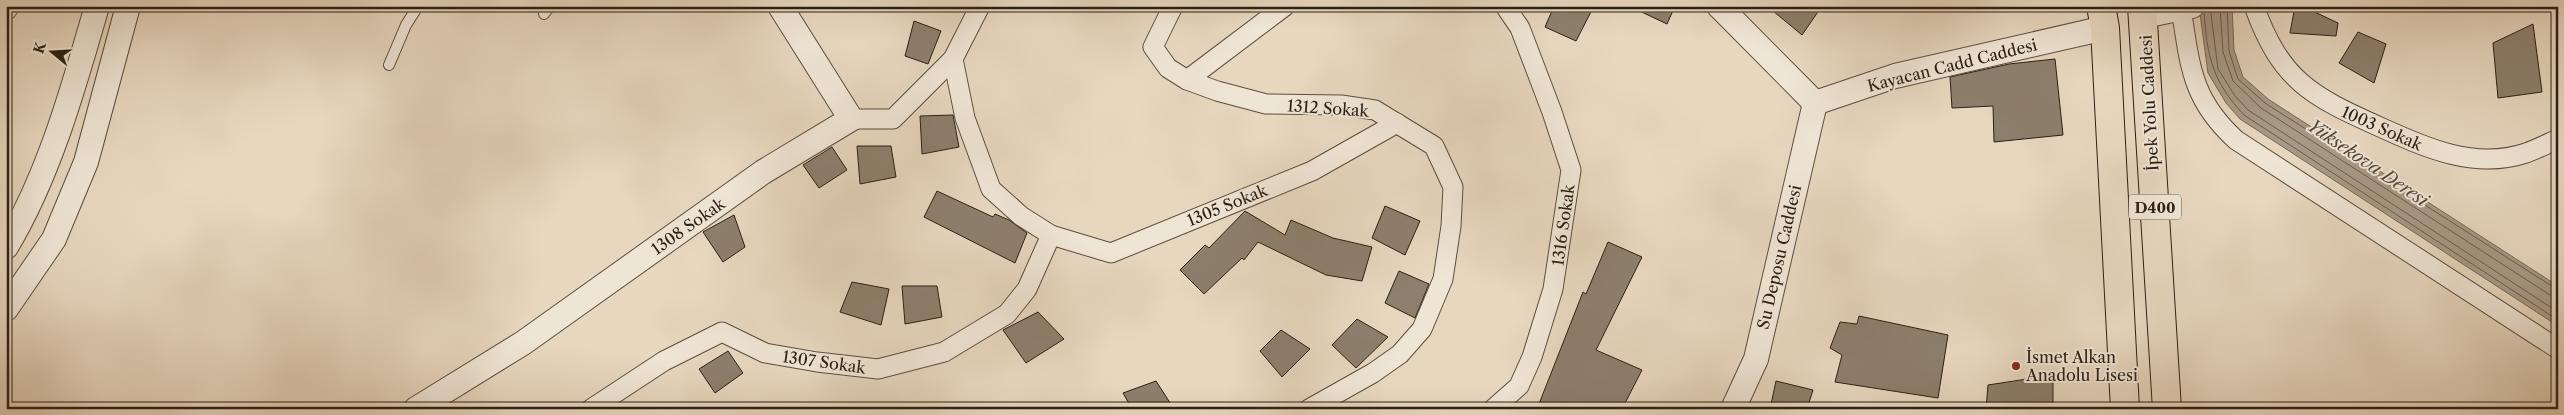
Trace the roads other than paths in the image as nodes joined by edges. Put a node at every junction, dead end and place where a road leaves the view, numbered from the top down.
1 (10, 6) edge
2 (97, 6) edge
3 (128, 6) edge
4 (418, 6) edge
5 (780, 6) edge
6 (980, 6) edge
7 (1173, 6) edge
8 (1285, 6) edge
9 (1505, 6) edge
10 (1719, 6) edge
11 (2254, 6) edge
12 (2187, 7) edge
13 (6, 11) edge
14 (2143, 11) edge
15 (2103, 17) edge
16 (953, 59) junction
17 (389, 65) dead end
18 (1187, 80) junction
19 (1816, 103) junction
20 (851, 119) junction
21 (1396, 123) junction
22 (2558, 139) edge
23 (1050, 235) junction
24 (6, 247) edge
25 (6, 309) edge
26 (2558, 349) edge
27 (416, 409) edge
28 (591, 409) edge
29 (1309, 409) edge
30 (1493, 409) edge
31 (1733, 409) edge
32 (2125, 409) edge
33 (2167, 409) edge

1 - 13 street
2 - 24 street
3 - 25 street
4 - 17 lane
5 - 20 street
6 - 16 street
7 - 18 street, 1312 Sokak
8 - 18 street
9 - 30 street, 1316 Sokak
10 - 19 street
11 - 22 street, 1003 Sokak
12 - 14 street
12 - 26 street
14 - 33 highway, İpek Yolu Caddesi / D400
15 - 19 street, Kayacan Cadd Caddesi
15 - 32 highway, D400
16 - 20 street
16 - 23 street
18 - 21 street, 1312 Sokak
19 - 31 street, Su Deposu Caddesi
20 - 27 street, 1308 Sokak
21 - 23 street, 1305 Sokak
21 - 29 street, 1312 Sokak
23 - 28 street, 1307 Sokak

